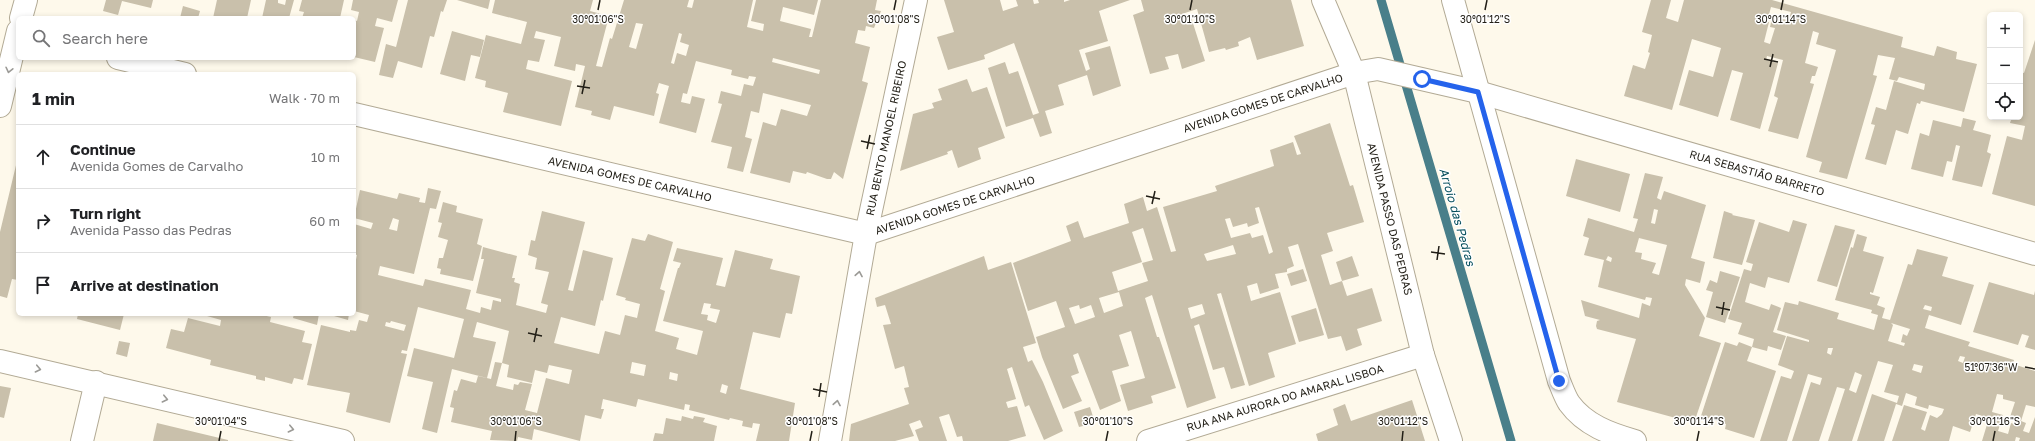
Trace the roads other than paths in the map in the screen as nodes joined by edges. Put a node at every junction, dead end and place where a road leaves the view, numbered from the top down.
1 (26, 0) edge
2 (916, 0) edge
3 (1323, 0) edge
4 (1453, 0) edge
5 (20, 16) edge
6 (15, 29) edge
7 (126, 60) edge
8 (177, 72) edge
9 (1354, 73) junction
10 (1478, 92) junction
11 (0, 106) edge
12 (356, 114) edge
13 (866, 234) junction
14 (2035, 254) edge
15 (1423, 355) junction
16 (0, 361) edge
17 (96, 382) junction
18 (82, 441) edge
19 (344, 441) edge
20 (830, 441) edge
21 (1148, 441) edge
22 (1451, 441) edge
23 (1635, 441) edge

1 - 5 street
2 - 13 street, RUA BENTO MANOEL RIBEIRO
3 - 9 street, AVENIDA PASSO DAS PEDRAS
4 - 10 street
6 -> 11 street
7 - 8 street
9 - 10 street, AVENIDA GOMES DE CARVALHO
9 - 13 street, AVENIDA GOMES DE CARVALHO
9 - 15 street, AVENIDA PASSO DAS PEDRAS
10 - 14 street, RUA SEBASTIÃO BARRETO
10 - 23 street
12 - 13 street, AVENIDA GOMES DE CARVALHO
20 -> 13 street, RUA BENTO MANOEL RIBEIRO
15 - 21 street, RUA ANA AURORA DO AMARAL LISBOA
15 - 22 street, AVENIDA PASSO DAS PEDRAS
16 -> 17 street
17 - 18 street
17 -> 19 street

